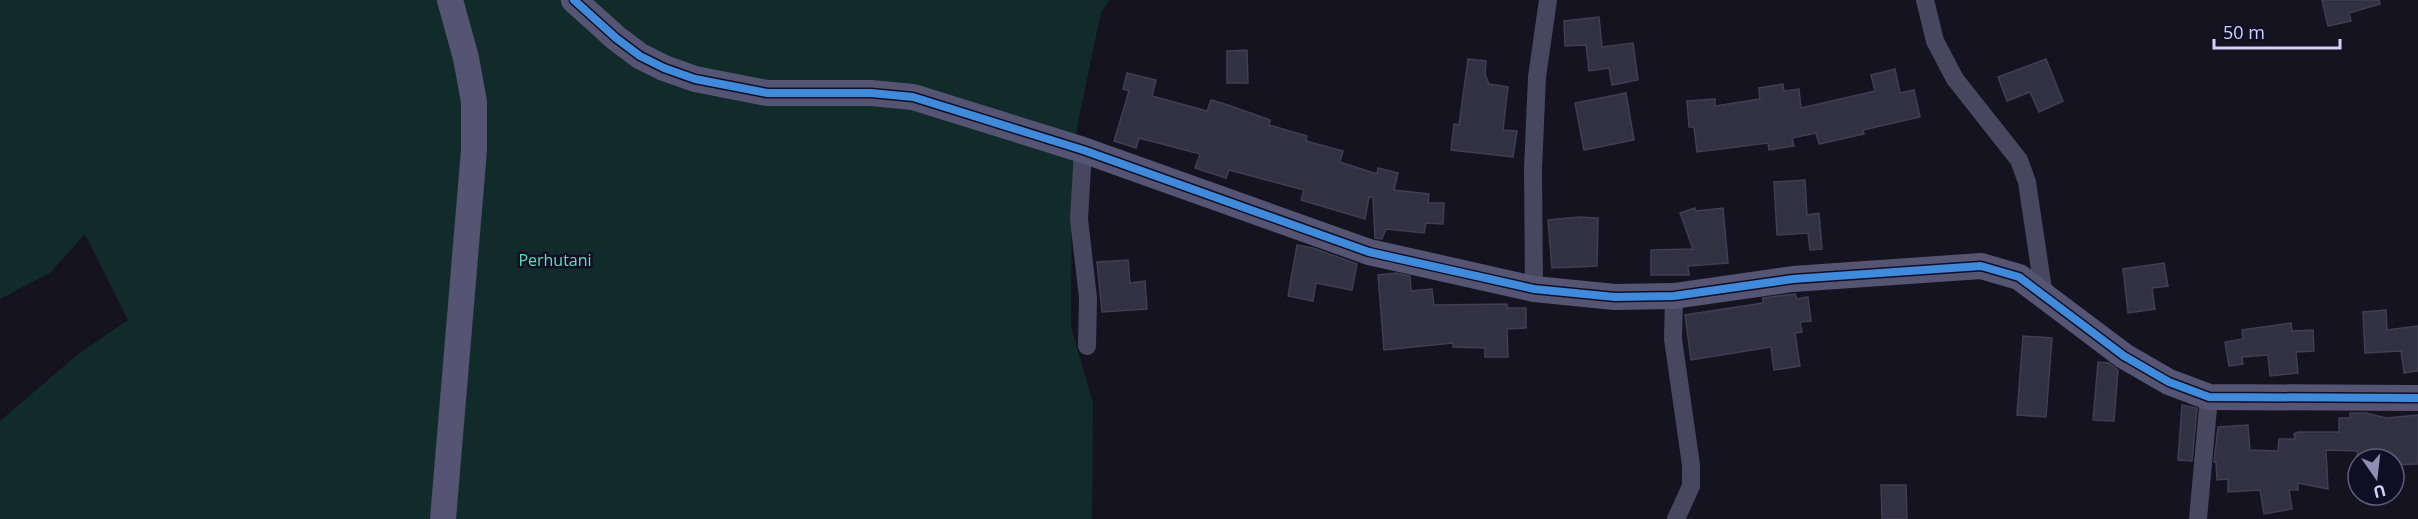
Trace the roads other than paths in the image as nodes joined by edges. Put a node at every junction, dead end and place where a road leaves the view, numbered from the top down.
1 (450, 0) edge
2 (574, 0) edge
3 (1548, 0) edge
4 (1925, 0) edge
5 (1083, 150) junction
6 (1534, 289) junction
7 (1674, 296) junction
8 (2044, 296) junction
9 (1087, 346) dead end
10 (2209, 397) junction
11 (2418, 398) edge
12 (443, 519) edge
13 (1676, 519) edge
14 (2198, 519) edge

1 - 12 street
2 - 5 street
3 - 6 street
4 - 8 street
5 - 6 street
5 - 9 street
6 - 7 street
7 - 8 street
7 - 13 street
8 - 10 street
10 - 11 street
10 - 14 street

